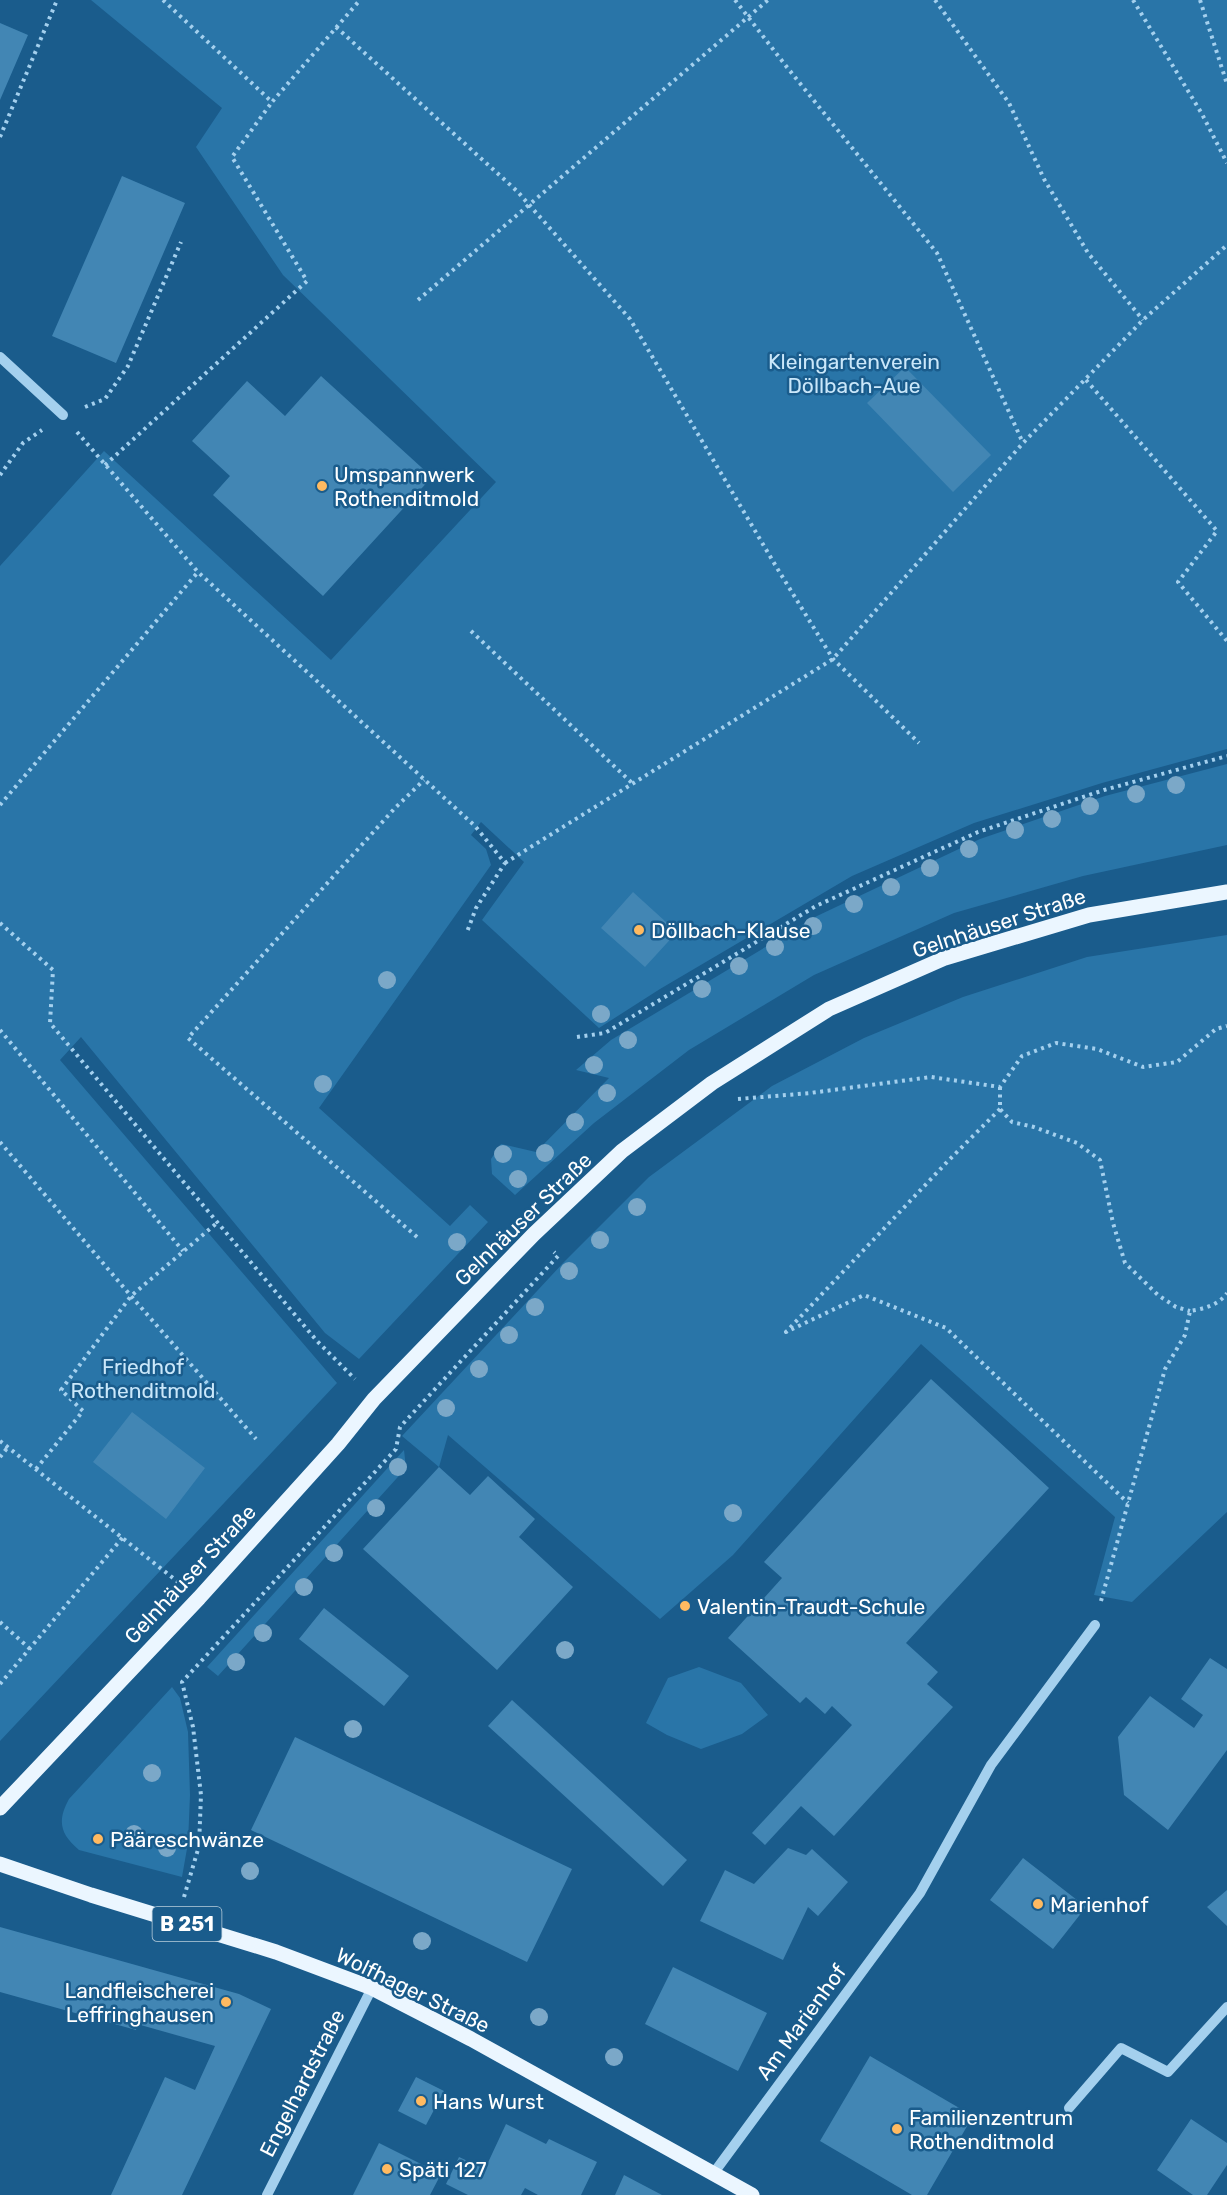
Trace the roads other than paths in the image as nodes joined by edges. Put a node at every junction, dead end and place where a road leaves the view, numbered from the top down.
1 (0, 357) edge
2 (63, 415) road end
3 (1227, 892) edge
4 (1095, 1625) road end
5 (0, 1808) edge
6 (0, 1864) edge
7 (372, 1988) junction
8 (1227, 2007) edge
9 (1069, 2108) dead end
10 (713, 2174) junction
11 (267, 2195) edge
12 (752, 2195) edge

1 - 2 street
3 - 5 main road, Gelnhäuser Straße
4 - 10 street, Am Marienhof
6 - 7 main road, Wolfhager Straße / B 251
7 - 10 main road, Wolfhager Straße / B 251
7 - 11 street, Engelhardstraße
8 - 9 street
10 - 12 main road, Wolfhager Straße / B 251

